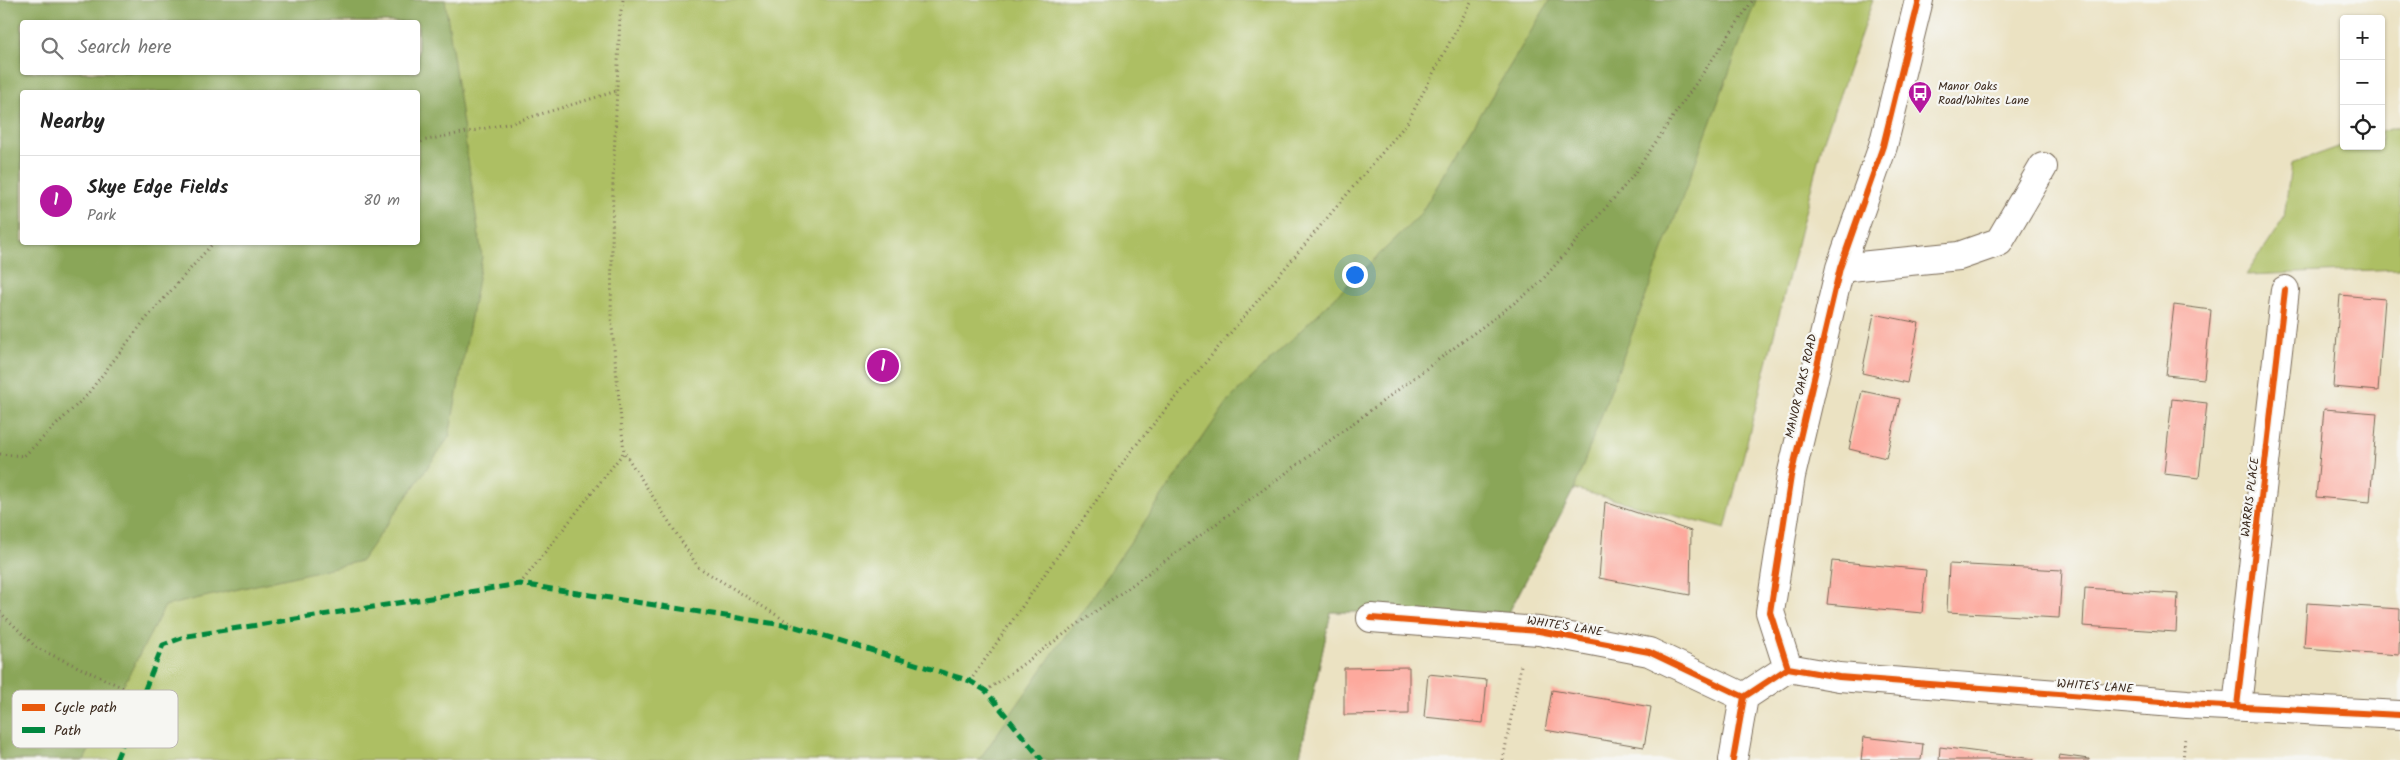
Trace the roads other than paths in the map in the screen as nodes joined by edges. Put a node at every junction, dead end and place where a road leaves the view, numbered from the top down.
1 (1919, 0) edge
2 (2043, 167) dead end
3 (1840, 268) junction
4 (2285, 290) dead end
5 (1371, 618) dead end
6 (1788, 668) junction
7 (1744, 697) junction
8 (2237, 706) junction
9 (2400, 715) edge
10 (1733, 760) edge

1 - 3 street, MANOR OAKS ROAD
2 - 3 street
3 - 6 street, MANOR OAKS ROAD
4 - 8 street, WARRIS PLACE
5 - 7 street, WHITE'S LANE
6 - 7 street
6 - 8 street, WHITE'S LANE
7 - 10 street
8 - 9 street, WHITE'S LANE

